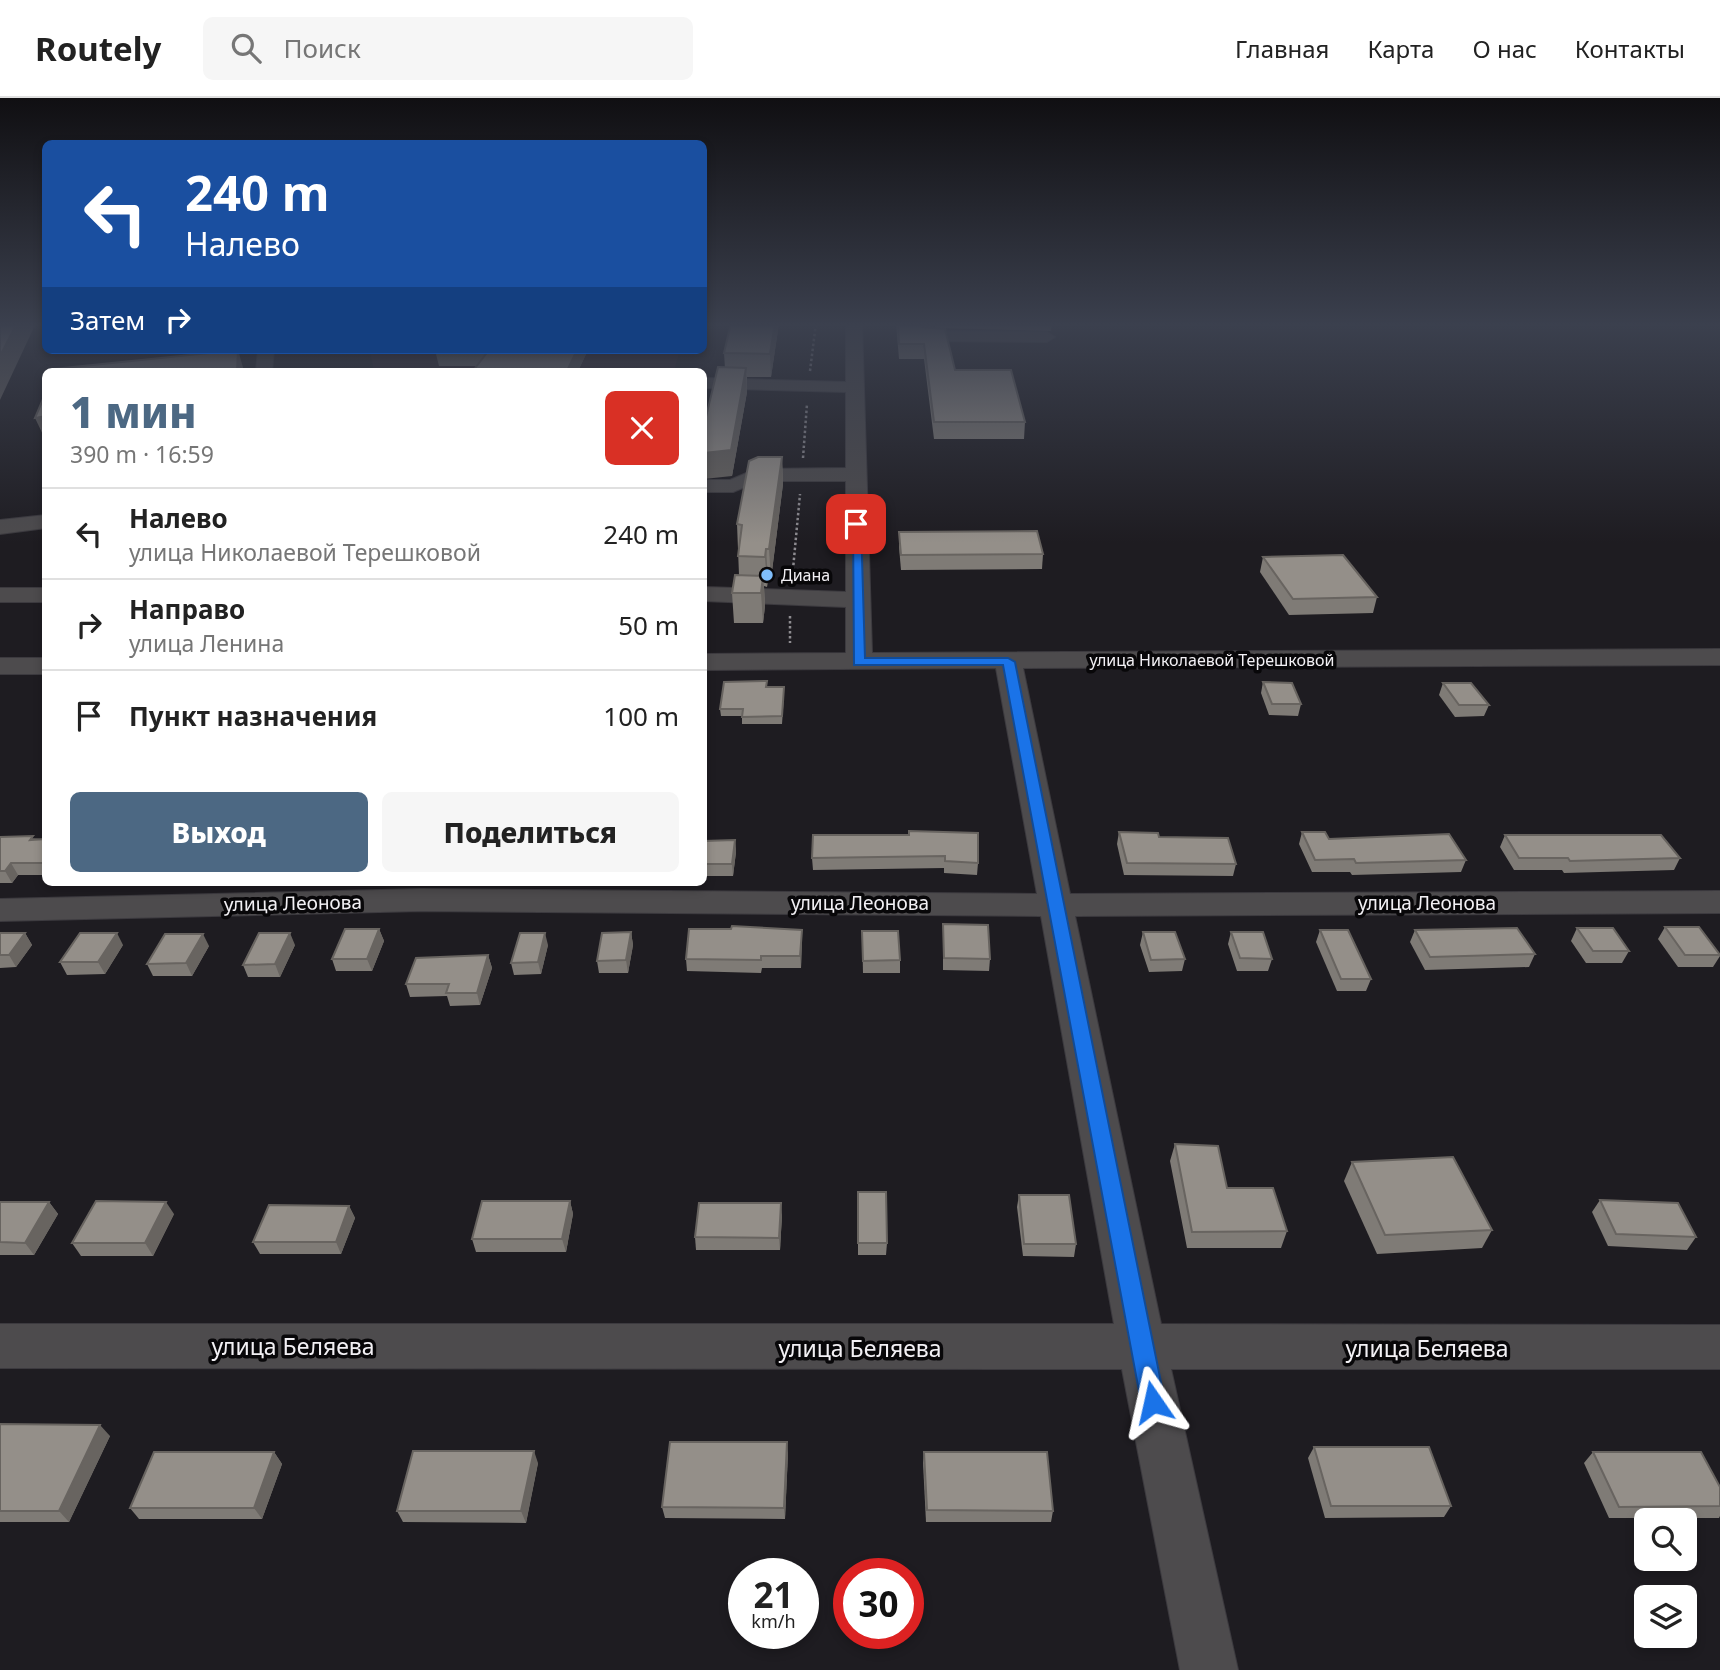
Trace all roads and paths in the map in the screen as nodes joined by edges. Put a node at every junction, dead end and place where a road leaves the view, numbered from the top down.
1 (855, 396) edge
2 (856, 474) junction
3 (707, 486) edge
4 (42, 522) edge
5 (0, 527) edge
6 (707, 594) edge
7 (0, 595) edge
8 (42, 595) edge
9 (856, 600) junction
10 (1720, 657) edge
11 (707, 662) edge
12 (859, 662) junction
13 (1008, 662) junction
14 (0, 666) edge
15 (42, 666) edge
16 (1720, 902) edge
17 (1056, 905) junction
18 (0, 910) edge
19 (0, 1346) edge
20 (1720, 1347) edge
21 (1142, 1349) junction
22 (1209, 1670) edge

1 - 2 street
2 - 3 street
2 - 9 street
4 - 5 street
6 - 9 street
7 - 8 street
9 - 12 street
10 - 13 street, улица Николаевой Терешковой
11 - 12 street, улица Николаевой Терешковой
12 - 13 street, улица Николаевой Терешковой
13 - 17 street
14 - 15 street
16 - 17 street, улица Леонова
17 - 18 street, улица Леонова
17 - 21 street
19 - 21 street, улица Беляева
20 - 21 street, улица Беляева
21 - 22 street

